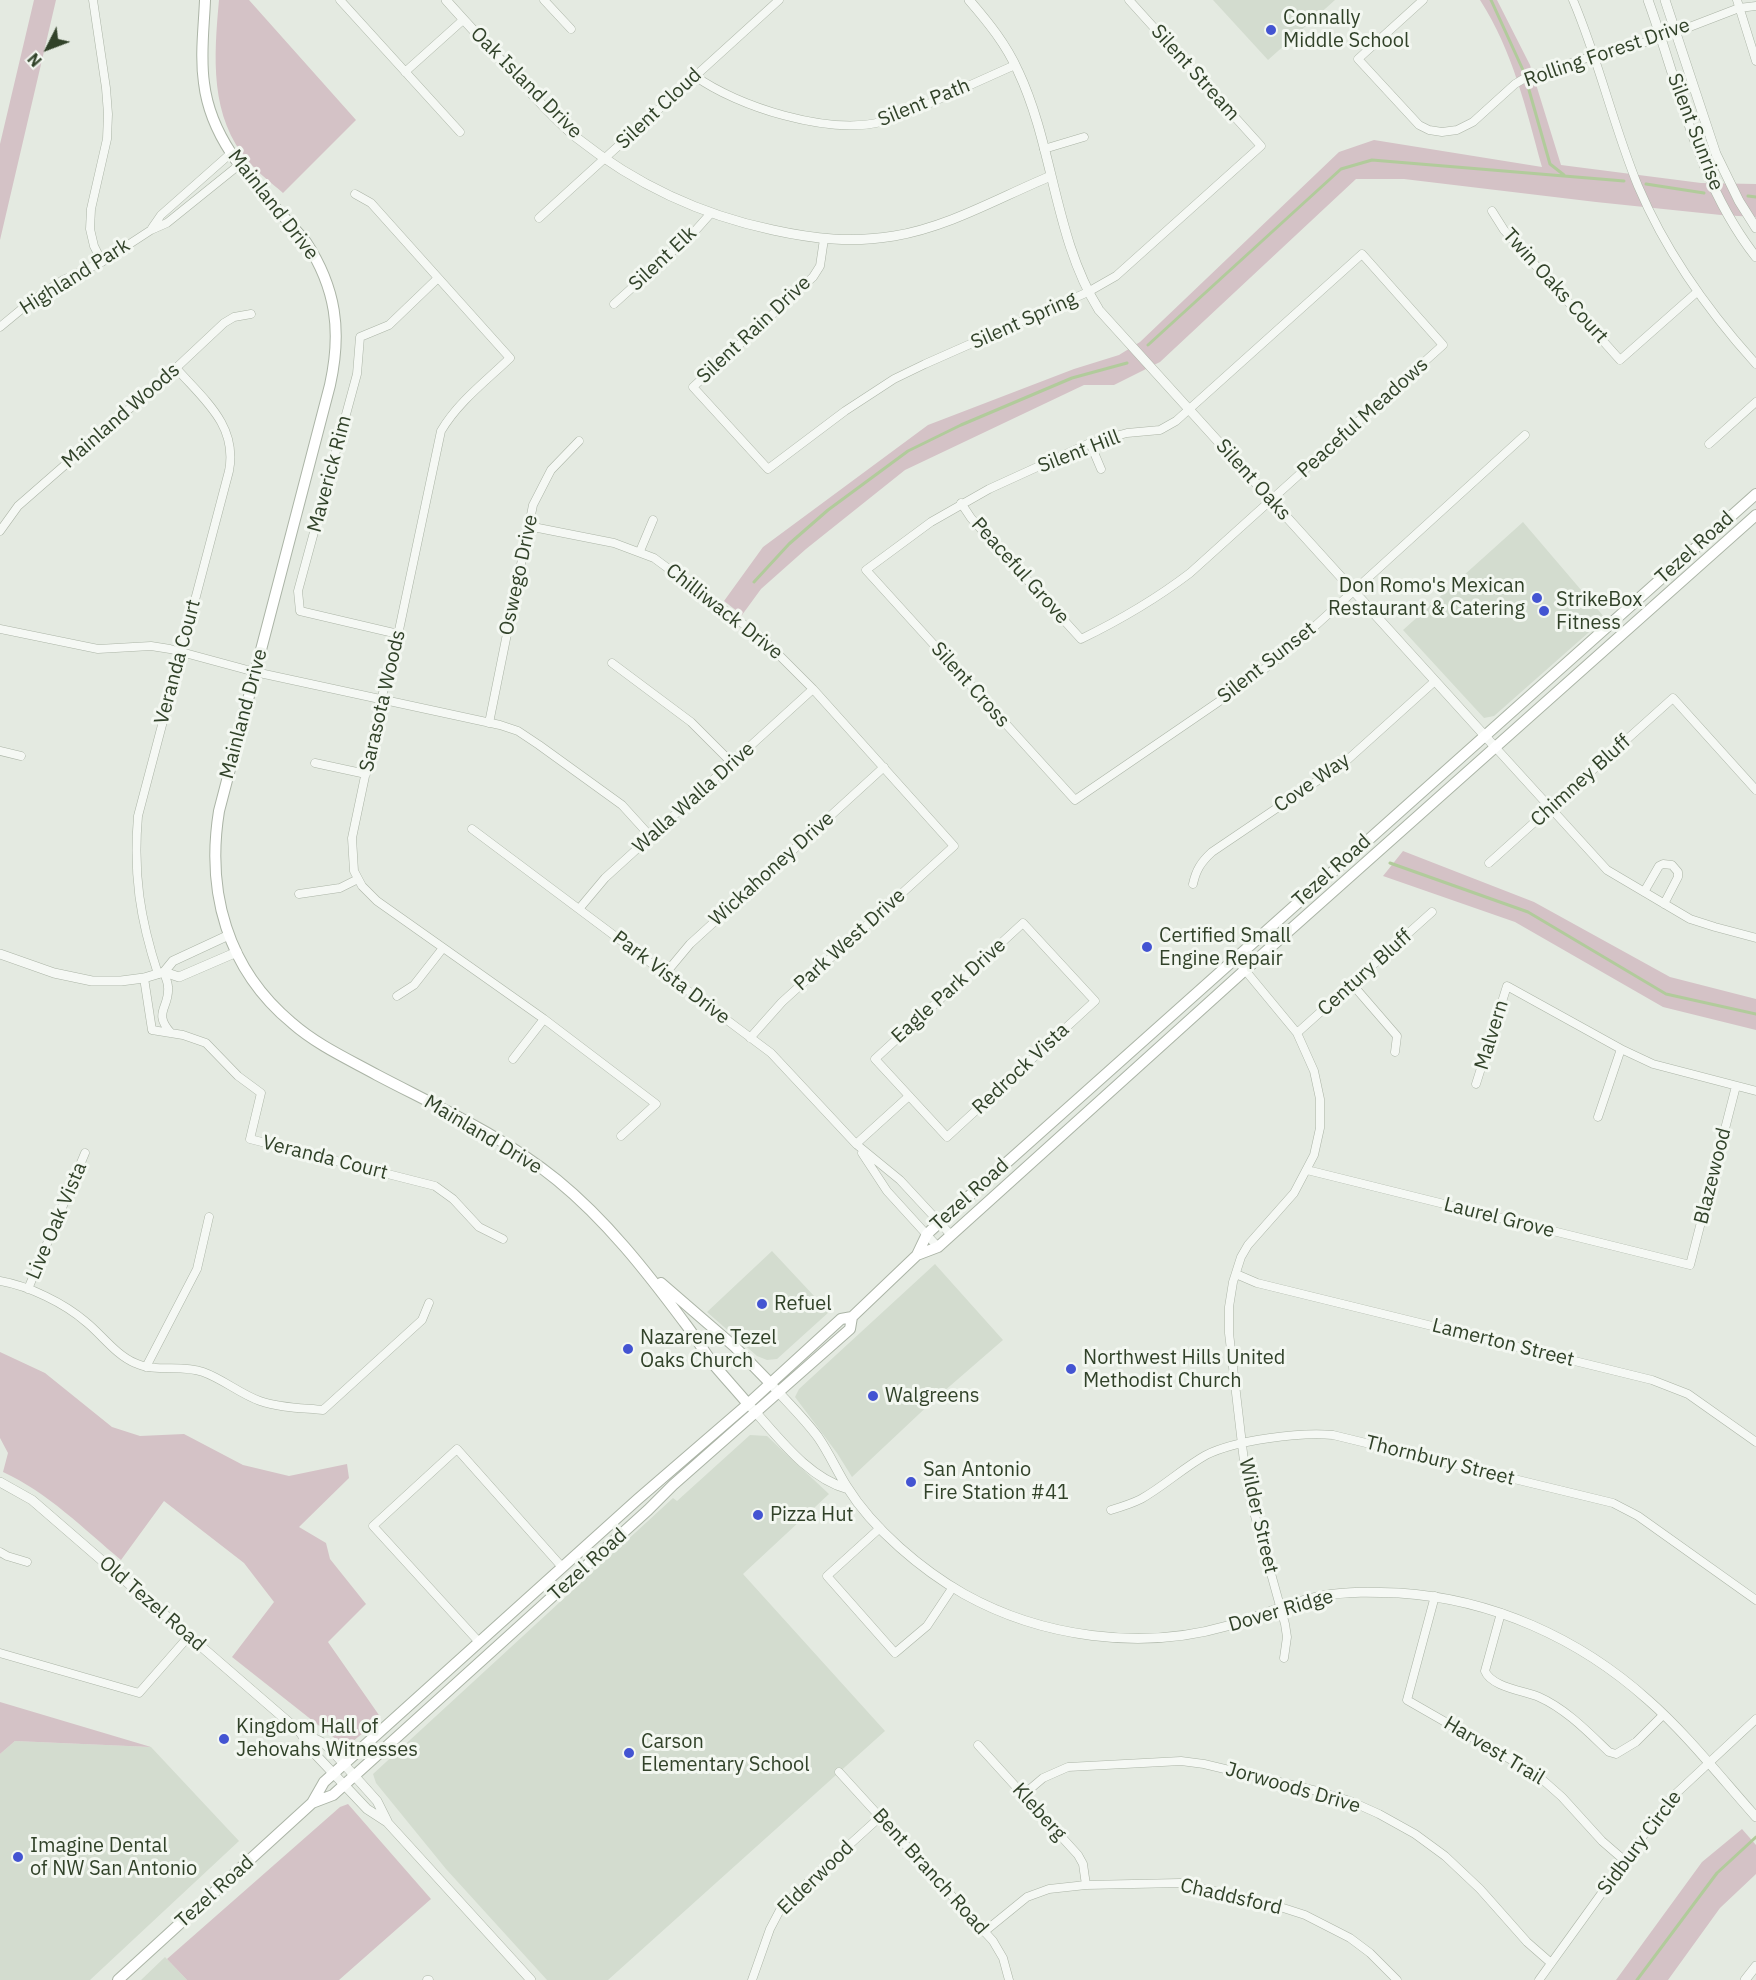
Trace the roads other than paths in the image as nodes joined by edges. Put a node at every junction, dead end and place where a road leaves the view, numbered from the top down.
1 (93, 0) edge
2 (205, 0) edge
3 (340, 0) edge
4 (446, 0) edge
5 (544, 0) edge
6 (779, 0) edge
7 (969, 0) edge
8 (1129, 0) edge
9 (1424, 0) edge
10 (1574, 0) edge
11 (1648, 0) edge
12 (1665, 0) edge
13 (1738, 4) edge
14 (1756, 6) edge
15 (463, 20) junction
16 (571, 29) dead end
17 (1675, 31) junction
18 (1661, 38) junction
19 (1593, 56) junction
20 (1756, 61) edge
21 (1015, 65) junction
22 (405, 72) junction
23 (694, 76) junction
24 (460, 132) dead end
25 (1084, 137) dead end
26 (1261, 146) joint
27 (1044, 149) junction
28 (230, 154) junction
29 (606, 159) junction
30 (239, 165) junction
31 (1051, 176) junction
32 (355, 194) dead end
33 (1492, 211) dead end
34 (711, 213) junction
35 (539, 218) dead end
36 (1756, 228) edge
37 (151, 230) junction
38 (824, 239) junction
39 (1362, 254) joint
40 (1756, 257) edge
41 (102, 262) junction
42 (438, 278) junction
43 (1088, 292) junction
44 (1697, 292) junction
45 (614, 304) dead end
46 (251, 314) dead end
47 (0, 327) edge
48 (1756, 364) edge
49 (176, 368) junction
50 (1756, 402) edge
51 (1189, 410) junction
52 (1525, 435) dead end
53 (579, 441) dead end
54 (1090, 444) junction
55 (1708, 444) dead end
56 (768, 469) joint
57 (1101, 469) dead end
58 (1756, 494) edge
59 (1271, 501) junction
60 (961, 503) junction
61 (1756, 515) edge
62 (653, 520) dead end
63 (528, 525) junction
64 (0, 531) edge
65 (640, 551) junction
66 (866, 570) joint
67 (1353, 592) junction
68 (0, 629) edge
69 (398, 634) junction
70 (1081, 639) joint
71 (180, 652) junction
72 (612, 663) dead end
73 (255, 672) junction
74 (1435, 681) junction
75 (813, 689) junction
76 (381, 700) junction
77 (489, 723) junction
78 (1484, 735) junction
79 (1495, 747) junction
80 (0, 751) edge
81 (21, 756) dead end
82 (315, 763) dead end
83 (732, 763) junction
84 (884, 767) junction
85 (366, 774) junction
86 (1756, 790) edge
87 (1075, 800) joint
88 (1550, 809) junction
89 (472, 829) dead end
90 (651, 837) junction
91 (954, 846) joint
92 (1489, 863) dead end
93 (358, 879) junction
94 (1193, 884) dead end
95 (1644, 892) junction
96 (299, 894) dead end
97 (1664, 904) junction
98 (579, 909) junction
99 (1432, 912) dead end
100 (229, 935) junction
101 (1756, 938) edge
102 (443, 948) junction
103 (237, 952) junction
104 (0, 954) edge
105 (1234, 958) junction
106 (1245, 970) junction
107 (161, 973) junction
108 (665, 974) junction
109 (144, 978) junction
110 (1352, 984) junction
111 (397, 996) dead end
112 (1095, 1001) joint
113 (543, 1019) junction
114 (171, 1033) junction
115 (1297, 1033) junction
116 (750, 1038) junction
117 (1621, 1049) junction
118 (1395, 1052) dead end
119 (513, 1059) dead end
120 (1476, 1083) dead end
121 (1736, 1086) junction
122 (1756, 1091) edge
123 (909, 1096) junction
124 (1598, 1117) dead end
125 (621, 1136) dead end
126 (856, 1144) junction
127 (86, 1153) dead end
128 (1308, 1170) junction
129 (209, 1217) dead end
130 (939, 1223) junction
131 (927, 1234) junction
132 (951, 1235) junction
133 (503, 1239) dead end
134 (938, 1247) junction
135 (917, 1255) junction
136 (1690, 1265) joint
137 (642, 1267) junction
138 (1236, 1274) junction
139 (0, 1281) edge
140 (28, 1289) junction
141 (429, 1303) dead end
142 (852, 1317) junction
143 (146, 1367) junction
144 (771, 1384) junction
145 (779, 1394) junction
146 (748, 1404) junction
147 (757, 1413) junction
148 (1756, 1442) edge
149 (1242, 1444) junction
150 (0, 1482) edge
151 (848, 1489) junction
152 (1111, 1510) dead end
153 (880, 1528) junction
154 (0, 1552) edge
155 (27, 1562) dead end
156 (562, 1567) junction
157 (953, 1587) junction
158 (1435, 1596) junction
159 (1756, 1600) edge
160 (1281, 1608) junction
161 (1501, 1613) junction
162 (189, 1636) junction
163 (479, 1642) junction
164 (0, 1653) edge
165 (1284, 1658) dead end
166 (1664, 1715) junction
167 (1756, 1719) edge
168 (300, 1732) junction
169 (978, 1746) dead end
170 (344, 1764) junction
171 (1708, 1764) junction
172 (839, 1772) dead end
173 (334, 1773) junction
174 (355, 1776) junction
175 (345, 1785) junction
176 (1023, 1795) junction
177 (312, 1803) junction
178 (880, 1817) junction
179 (1756, 1817) edge
180 (387, 1822) junction
181 (1625, 1861) junction
182 (1086, 1885) junction
183 (984, 1932) junction
184 (1551, 1963) junction
185 (1756, 1966) edge
186 (118, 1980) edge
187 (531, 1980) edge
188 (752, 1980) edge
189 (1009, 1980) edge
190 (1397, 1980) edge
191 (1539, 1980) edge
192 (1745, 1980) edge

1 - 41 street
2 - 28 main road, Mainland Drive
3 - 22 street
4 - 15 street, Oak Island Drive
5 - 16 street
6 - 23 street, Silent Cloud
7 - 21 street, Silent Oaks
8 - 26 street, Silent Stream
9 - 19 street, Rolling Forest Drive
10 - 19 street
11 - 18 street, Silent Sunrise
12 - 17 street, Silent Sunrise
13 - 14 street, Rolling Forest Drive
13 - 17 street, Rolling Forest Drive
13 - 20 street
15 - 22 street
15 - 29 street, Oak Island Drive
17 - 18 street, Rolling Forest Drive
17 - 36 street, Silent Sunrise
18 - 19 street, Rolling Forest Drive
18 - 40 street, Silent Sunrise
19 - 44 street
21 - 23 street, Silent Path
21 - 27 street, Silent Oaks
22 - 24 street
23 - 29 street, Silent Cloud
25 - 27 street
26 - 43 street, Silent Spring
27 - 31 street, Silent Oaks
28 - 30 main road, Mainland Drive
28 - 37 street, Highland Park
29 - 34 street, Oak Island Drive
29 - 35 street, Silent Cloud
30 - 37 street, Highland Park
30 - 73 main road, Mainland Drive
31 - 38 street, Oak Island Drive
31 - 43 street, Silent Oaks
32 - 42 street, Sarasota Woods
33 - 44 street, Twin Oaks Court
34 - 38 street, Oak Island Drive
34 - 45 street, Silent Elk
37 - 41 street, Highland Park
38 - 56 street, Silent Rain Drive
39 - 51 street, Silent Hill
39 - 59 street, Peaceful Meadows
41 - 47 street, Highland Park
42 - 69 street, Sarasota Woods
42 - 69 street, Maverick Rim
43 - 51 street, Silent Oaks
43 - 56 street, Silent Spring
44 - 48 street
46 - 49 street, Mainland Woods
49 - 64 street, Mainland Woods
49 - 71 street, Veranda Court
50 - 55 street
51 - 54 street, Silent Hill
51 - 59 street, Silent Oaks
52 - 67 street, Silent Sunset
53 - 63 street, Oswego Drive
54 - 57 street
54 - 60 street, Silent Hill
58 - 78 main road, Tezel Road
59 - 67 street, Silent Oaks
59 - 70 street, Peaceful Meadows
60 - 66 street, Silent Hill
60 - 70 street, Peaceful Grove
61 - 79 main road, Tezel Road
62 - 65 street
63 - 65 street, Chilliwack Drive
63 - 77 street, Oswego Drive
65 - 75 street, Chilliwack Drive
66 - 87 street, Silent Cross
67 - 74 street, Silent Oaks
67 - 87 street, Silent Sunset
68 - 71 street
69 - 76 street, Sarasota Woods
71 - 73 street
71 - 107 street, Veranda Court
72 - 83 street
73 - 76 street
73 - 100 main road, Mainland Drive
74 - 78 street, Silent Oaks
74 - 94 street, Cove Way
75 - 83 street, Walla Walla Drive
75 - 84 street, Chilliwack Drive
76 - 77 street
76 - 85 street, Sarasota Woods
77 - 90 street
78 - 79 street, Silent Oaks
78 - 105 main road, Tezel Road
79 - 88 street, Silent Oaks
79 - 106 main road, Tezel Road
80 - 81 street
82 - 85 street
83 - 90 street, Walla Walla Drive
84 - 91 street, Chilliwack Drive
84 - 108 street, Wickahoney Drive
85 - 93 street, Sarasota Woods
86 - 88 street, Chimney Bluff
88 - 92 street, Chimney Bluff
88 - 95 street, Silent Oaks
89 - 98 street, Park Vista Drive
90 - 98 street, Walla Walla Drive
91 - 116 street, Park West Drive
93 - 96 street
93 - 102 street, Sarasota Woods
95 - 97 street, Silent Oaks
95 - 97 street
97 - 101 street, Silent Oaks
98 - 108 street, Park Vista Drive
99 - 110 street, Century Bluff
100 - 103 main road, Mainland Drive
100 - 107 street
102 - 111 street
102 - 113 street, Sarasota Woods
103 - 107 street
103 - 137 main road, Mainland Drive
104 - 109 street
105 - 106 street, Wilder Street
105 - 130 main road, Tezel Road
106 - 115 street, Wilder Street
106 - 132 main road, Tezel Road
107 - 109 street
107 - 114 street, Veranda Court
108 - 116 street, Park Vista Drive
109 - 114 street, Veranda Court
110 - 115 street, Century Bluff
110 - 118 street
112 - 123 street, Redrock Vista
112 - 123 street, Eagle Park Drive
113 - 119 street
113 - 125 street, Sarasota Woods
114 - 133 street, Veranda Court
115 - 128 street, Wilder Street
116 - 126 street, Park Vista Drive
117 - 120 street, Malvern
117 - 121 street
117 - 124 street
121 - 122 street
121 - 136 street, Blazewood
123 - 126 street
126 - 130 street, Park Vista Drive
126 - 131 street, Park Vista Drive
127 - 140 street, Live Oak Vista
128 - 136 street, Laurel Grove
128 - 138 street, Wilder Street
129 - 143 street
130 - 131 main road, Tezel Road
130 - 132 street, Park Vista Drive
131 - 134 street, Park Vista Drive
131 - 135 main road, Tezel Road
132 - 134 main road, Tezel Road
134 - 135 main road, Tezel Road
135 - 142 main road, Tezel Road
137 - 144 main road, Mainland Drive
137 - 146 main road, Mainland Drive
138 - 148 street, Lamerton Street
138 - 149 street, Wilder Street
139 - 140 street
140 - 143 street
141 - 143 street
142 - 144 main road, Tezel Road
142 - 145 main road, Tezel Road
144 - 145 street, Dover Ridge
144 - 146 main road, Tezel Road
145 - 147 main road, Tezel Road
145 - 151 street, Dover Ridge
146 - 147 street, Dover Ridge
146 - 156 main road, Tezel Road
147 - 151 street, Dover Ridge
147 - 174 main road, Tezel Road
149 - 152 street, Thornbury Street
149 - 159 street, Thornbury Street
149 - 160 street, Wilder Street
150 - 162 street, Old Tezel Road
151 - 153 street, Dover Ridge
153 - 157 street, Dover Ridge
153 - 157 street
154 - 155 street
156 - 163 main road, Tezel Road
156 - 163 street
157 - 160 street, Dover Ridge
158 - 160 street, Dover Ridge
158 - 161 street, Dover Ridge
158 - 181 street, Harvest Trail
160 - 165 street, Wilder Street
161 - 166 street, Dover Ridge
161 - 166 street
162 - 164 street
162 - 168 street, Old Tezel Road
163 - 170 main road, Tezel Road
166 - 171 street, Dover Ridge
167 - 171 street, Sidbury Circle
168 - 170 street, Old Tezel Road
168 - 173 street, Old Tezel Road
169 - 176 street, Kleberg
170 - 173 main road, Tezel Road
170 - 174 street, Old Tezel Road
171 - 179 street, Dover Ridge
171 - 181 street, Sidbury Circle
172 - 178 street, Bent Branch Road
173 - 175 street, Old Tezel Road
173 - 177 main road, Tezel Road
174 - 175 main road, Tezel Road
174 - 180 street, Old Tezel Road
175 - 177 main road, Tezel Road
175 - 180 street, Old Tezel Road
176 - 182 street, Kleberg
176 - 184 street, Jorwoods Drive
177 - 186 main road, Tezel Road
178 - 183 street, Bent Branch Road
178 - 188 street, Elderwood
180 - 187 street, Old Tezel Road
181 - 184 street, Sidbury Circle
182 - 183 street, Chaddsford
182 - 190 street, Chaddsford
183 - 189 street, Bent Branch Road
184 - 191 street, Sidbury Circle
185 - 192 street

